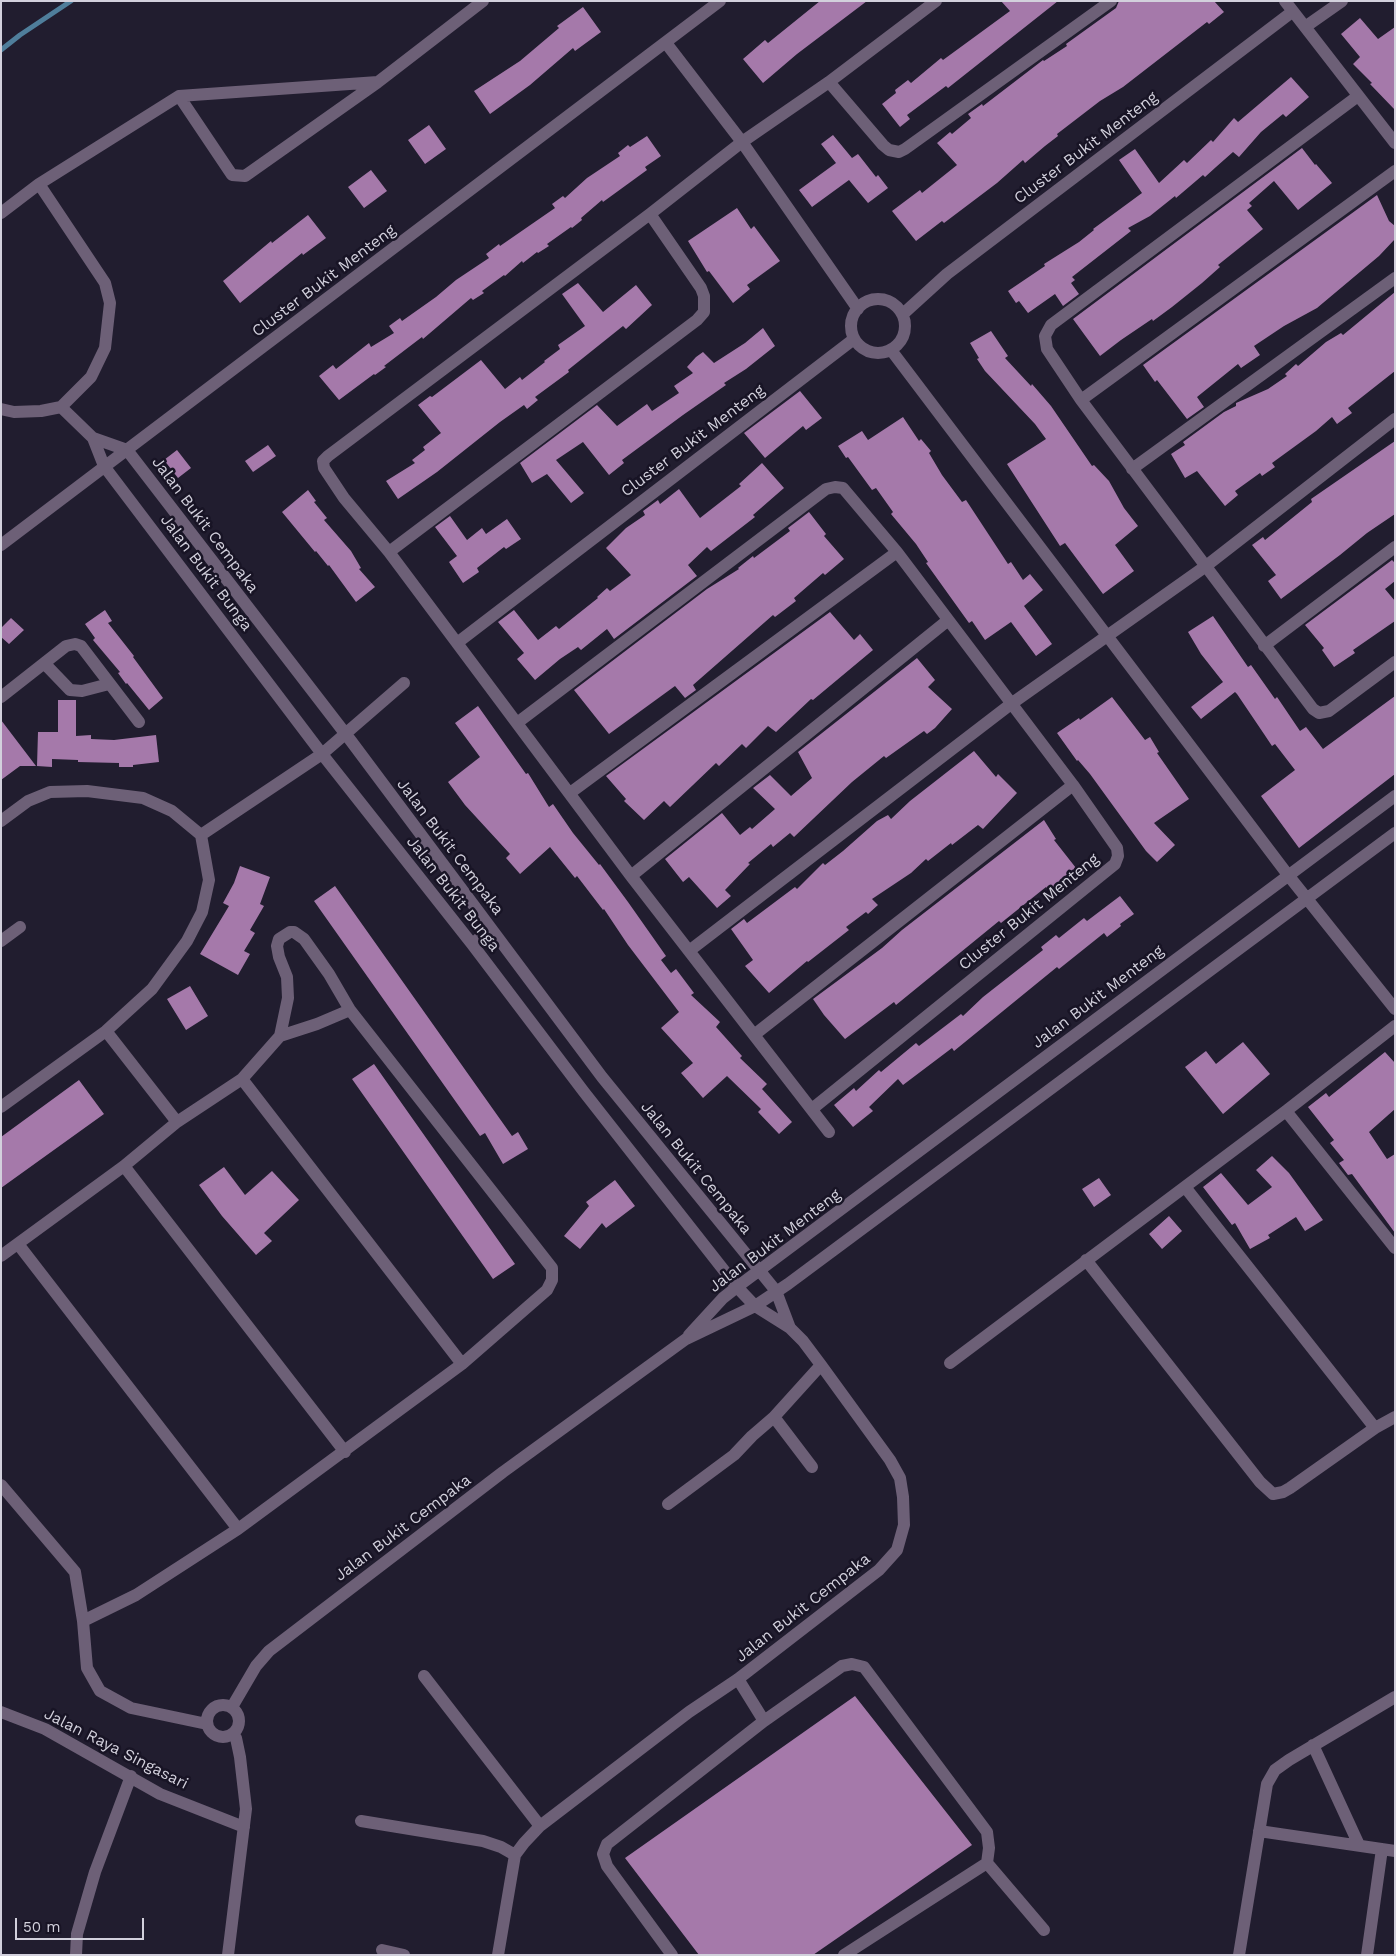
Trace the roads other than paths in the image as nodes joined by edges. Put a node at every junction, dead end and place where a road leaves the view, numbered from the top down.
1 (483, 1) edge
2 (720, 1) edge
3 (936, 1) edge
4 (1111, 1) edge
5 (1342, 1) edge
6 (1289, 7) edge
7 (1305, 27) junction
8 (666, 43) junction
9 (378, 82) junction
10 (829, 82) junction
11 (178, 96) junction
12 (1358, 96) junction
13 (742, 142) junction
14 (1395, 143) edge
15 (1395, 171) edge
16 (39, 184) junction
17 (1, 213) edge
18 (650, 214) junction
19 (1395, 278) edge
20 (858, 309) junction
21 (903, 314) junction
22 (854, 338) junction
23 (892, 350) junction
24 (1081, 400) junction
25 (61, 407) junction
26 (1, 409) edge
27 (1395, 419) edge
28 (93, 438) junction
29 (127, 450) junction
30 (104, 466) junction
31 (1132, 469) junction
32 (1, 545) edge
33 (1395, 547) edge
34 (388, 552) junction
35 (897, 552) junction
36 (1206, 566) junction
37 (947, 621) junction
38 (1108, 637) junction
39 (457, 643) junction
40 (1264, 646) junction
41 (1395, 662) edge
42 (45, 664) junction
43 (404, 683) dead end
44 (109, 684) junction
45 (1, 696) edge
46 (1012, 704) junction
47 (139, 722) dead end
48 (517, 723) junction
49 (345, 734) junction
50 (322, 754) junction
51 (1073, 785) junction
52 (570, 793) junction
53 (1395, 796) edge
54 (1, 821) edge
55 (1395, 833) edge
56 (202, 835) junction
57 (1288, 875) junction
58 (631, 876) junction
59 (1306, 898) junction
60 (20, 927) dead end
61 (491, 929) junction
62 (1, 941) edge
63 (472, 944) junction
64 (689, 951) junction
65 (1395, 1009) edge
66 (350, 1010) junction
67 (1395, 1026) edge
68 (106, 1031) junction
69 (754, 1035) junction
70 (280, 1036) junction
71 (602, 1077) junction
72 (242, 1079) junction
73 (584, 1092) junction
74 (1, 1108) edge
75 (812, 1109) junction
76 (1286, 1111) junction
77 (177, 1122) junction
78 (829, 1132) dead end
79 (124, 1166) junction
80 (1185, 1187) junction
81 (18, 1244) junction
82 (1395, 1248) edge
83 (1, 1256) edge
84 (1086, 1260) junction
85 (759, 1272) junction
86 (737, 1287) junction
87 (776, 1291) junction
88 (755, 1306) junction
89 (790, 1328) junction
90 (686, 1339) junction
91 (950, 1363) dead end
92 (462, 1364) junction
93 (821, 1365) junction
94 (774, 1417) junction
95 (1395, 1417) edge
96 (1375, 1428) junction
97 (345, 1452) junction
98 (812, 1467) dead end
99 (2, 1488) edge
100 (668, 1504) dead end
101 (238, 1529) junction
102 (83, 1621) junction
103 (424, 1676) dead end
104 (738, 1679) junction
105 (1395, 1697) edge
106 (232, 1707) junction
107 (1, 1712) edge
108 (764, 1721) junction
109 (207, 1724) junction
110 (232, 1734) junction
111 (1314, 1745) junction
112 (131, 1776) junction
113 (361, 1821) dead end
114 (540, 1826) junction
115 (244, 1827) junction
116 (1259, 1831) junction
117 (1359, 1846) junction
118 (1382, 1849) junction
119 (1395, 1851) edge
120 (514, 1855) junction
121 (986, 1863) junction
122 (1044, 1930) dead end
123 (382, 1950) dead end
124 (76, 1955) edge
125 (228, 1955) edge
126 (404, 1955) edge
127 (498, 1955) edge
128 (672, 1955) edge
129 (844, 1955) edge
130 (1239, 1955) edge
131 (1367, 1955) edge

1 - 9 street
2 - 8 street, Cluster Bukit Menteng
3 - 10 street
4 - 10 street
5 - 7 street
6 - 7 street, Cluster Bukit Menteng
6 - 21 street, Cluster Bukit Menteng
7 - 12 street, Cluster Bukit Menteng
8 - 13 street
8 - 29 street, Cluster Bukit Menteng
9 - 11 street
9 - 11 street
10 - 13 street
11 - 16 street
12 - 14 street, Cluster Bukit Menteng
12 - 24 street
13 - 18 street
13 - 20 street
15 - 24 street
16 - 17 street
16 - 25 street
18 - 34 street
18 - 34 street
19 - 31 street
20 - 21 street
20 - 22 street
21 - 23 street
22 - 23 street
22 - 39 street, Cluster Bukit Menteng
23 - 38 street
24 - 31 street
25 - 26 street
25 - 28 street
27 - 36 street
28 - 29 street
28 - 30 street, Jalan Bukit Bunga
29 - 30 street, Cluster Bukit Menteng
29 - 49 street, Jalan Bukit Cempaka
30 - 32 street, Cluster Bukit Menteng
30 - 50 street, Jalan Bukit Bunga
31 - 36 street
33 - 40 street
34 - 39 street
35 - 37 street, Cluster Bukit Menteng
35 - 48 street, Cluster Bukit Menteng
35 - 52 street
36 - 38 street
36 - 40 street
37 - 46 street, Cluster Bukit Menteng
37 - 58 street
38 - 46 street
38 - 57 street
39 - 48 street
40 - 41 street
42 - 44 street
42 - 44 street
42 - 45 street
43 - 49 street
44 - 47 street
46 - 51 street, Cluster Bukit Menteng
46 - 64 street
48 - 52 street
49 - 50 street
49 - 61 street, Jalan Bukit Cempaka
50 - 56 street
50 - 63 street, Jalan Bukit Bunga
51 - 69 street
51 - 75 street, Cluster Bukit Menteng
52 - 58 street
53 - 57 street, Jalan Bukit Menteng
54 - 56 street
55 - 59 street
56 - 68 street
57 - 59 street
57 - 85 street, Jalan Bukit Menteng
58 - 64 street
59 - 65 street
59 - 87 street
60 - 62 street
61 - 63 street
61 - 71 street, Jalan Bukit Cempaka
63 - 73 street, Jalan Bukit Bunga
64 - 69 street
66 - 70 street
66 - 70 street
66 - 92 street
67 - 76 street
68 - 74 street
68 - 77 street
69 - 75 street
70 - 72 street
71 - 73 street
71 - 85 street, Jalan Bukit Cempaka
72 - 77 street
72 - 92 street
73 - 86 street, Jalan Bukit Bunga
75 - 78 street
76 - 80 street
76 - 82 street
77 - 79 street
79 - 81 street
79 - 97 street
80 - 84 street
80 - 96 street
81 - 83 street
81 - 101 street
84 - 91 street
84 - 96 street
85 - 86 street, Jalan Bukit Menteng
85 - 87 street, Jalan Bukit Cempaka
86 - 88 street, Jalan Bukit Bunga
86 - 90 street, Jalan Bukit Menteng
87 - 88 street
87 - 89 street, Jalan Bukit Cempaka
88 - 89 street, Jalan Bukit Bunga
88 - 90 street
89 - 93 street, Jalan Bukit Cempaka
90 - 106 street, Jalan Bukit Cempaka
92 - 97 street
93 - 94 street
93 - 104 street, Jalan Bukit Cempaka
94 - 98 street
94 - 100 street
95 - 96 street
97 - 101 street
99 - 102 street
101 - 102 street
102 - 109 street
103 - 114 street
104 - 108 street
104 - 114 street, Jalan Bukit Cempaka
105 - 111 street
106 - 109 street
106 - 110 street
107 - 112 street, Jalan Raya Singasari
108 - 121 street
108 - 128 street
109 - 110 street
110 - 115 street
111 - 116 street
111 - 117 street
112 - 115 street, Jalan Raya Singasari
112 - 124 street
113 - 120 street
114 - 120 street, Jalan Bukit Cempaka
115 - 125 street
116 - 117 street
116 - 130 street
117 - 118 street
118 - 119 street
118 - 131 street
120 - 127 street
121 - 122 street
121 - 129 street
123 - 126 street

